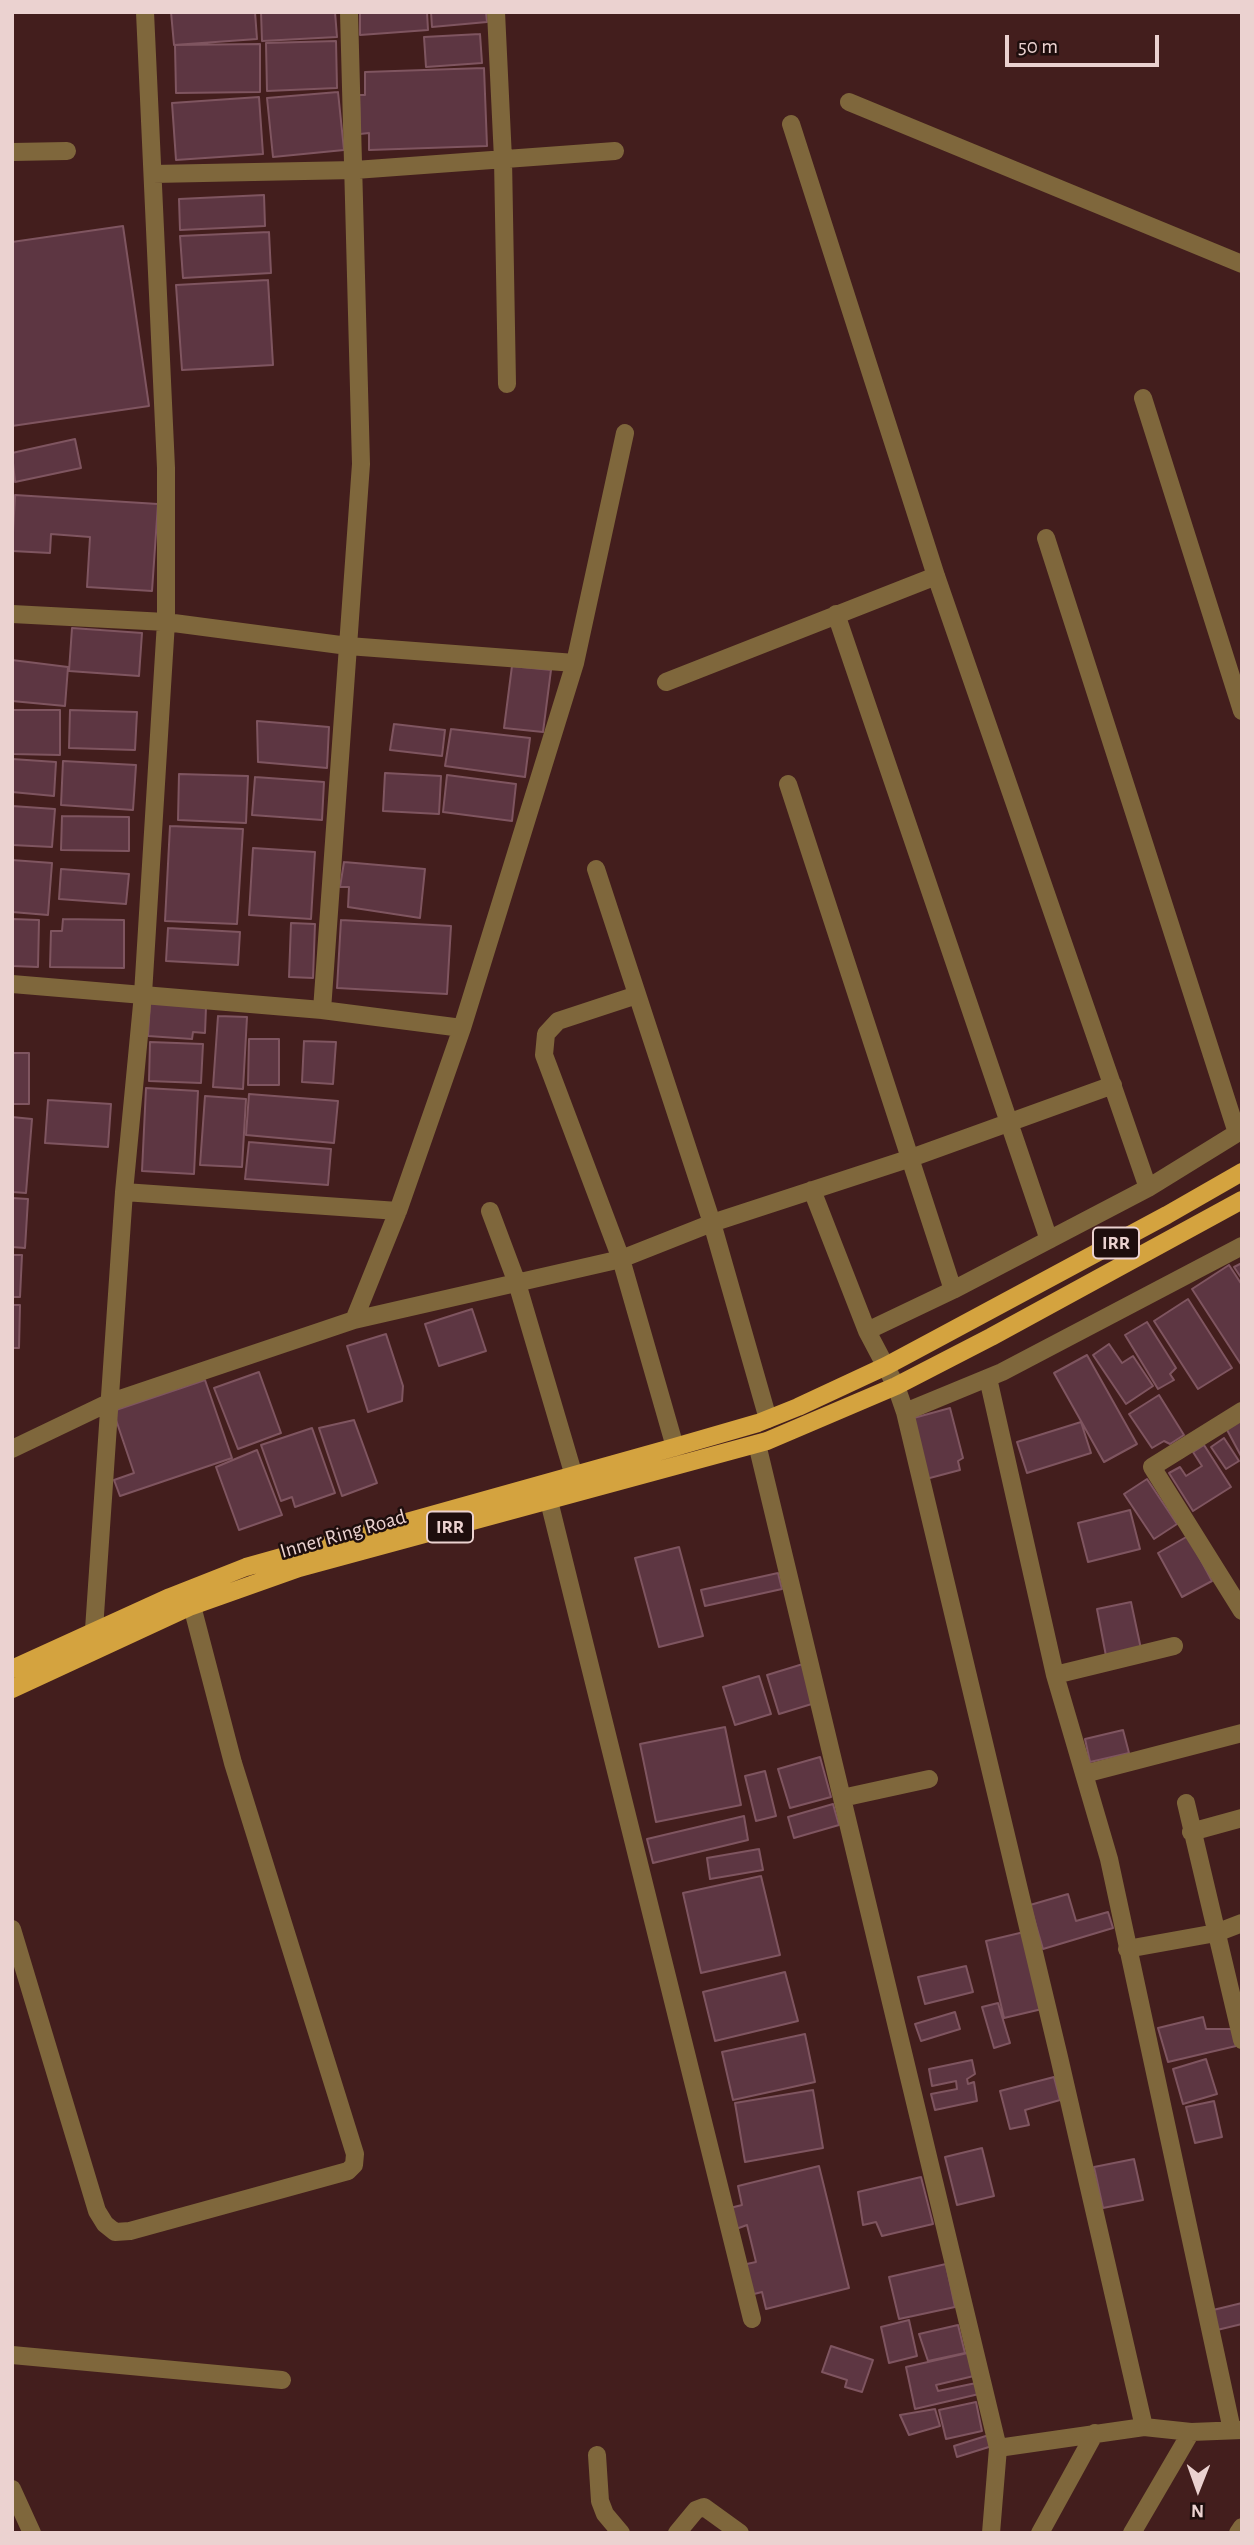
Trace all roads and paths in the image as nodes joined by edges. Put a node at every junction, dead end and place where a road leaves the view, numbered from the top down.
1 (145, 12) edge
2 (349, 12) edge
3 (496, 12) edge
4 (849, 102) dead end
5 (791, 124) dead end
6 (67, 151) dead end
7 (615, 151) dead end
8 (12, 152) edge
9 (503, 159) junction
10 (355, 170) junction
11 (153, 173) junction
12 (1242, 264) edge
13 (507, 384) dead end
14 (1143, 398) dead end
15 (625, 433) dead end
16 (1046, 538) dead end
17 (936, 576) junction
18 (12, 614) edge
19 (836, 614) junction
20 (166, 622) junction
21 (348, 646) junction
22 (575, 663) junction
23 (666, 682) dead end
24 (1242, 711) edge
25 (788, 784) dead end
26 (596, 869) dead end
27 (12, 984) edge
28 (143, 994) junction
29 (637, 995) junction
30 (322, 1010) junction
31 (462, 1028) junction
32 (1113, 1085) junction
33 (1011, 1124) junction
34 (1239, 1132) edge
35 (911, 1158) junction
36 (1242, 1172) edge
37 (1148, 1188) junction
38 (812, 1190) junction
39 (124, 1192) junction
40 (1242, 1200) edge
41 (398, 1211) junction
42 (490, 1211) dead end
43 (712, 1223) junction
44 (1049, 1240) junction
45 (1242, 1246) edge
46 (621, 1259) junction
47 (517, 1283) junction
48 (953, 1290) junction
49 (354, 1320) junction
50 (867, 1331) junction
51 (886, 1366) junction
52 (988, 1378) junction
53 (896, 1386) junction
54 (108, 1403) junction
55 (1242, 1411) edge
56 (905, 1412) junction
57 (768, 1419) junction
58 (757, 1444) junction
59 (675, 1447) junction
60 (12, 1449) edge
61 (574, 1476) junction
62 (548, 1501) junction
63 (192, 1606) junction
64 (1242, 1611) edge
65 (94, 1633) junction
66 (1174, 1646) dead end
67 (92, 1651) junction
68 (12, 1669) edge
69 (1055, 1675) junction
70 (12, 1689) edge
71 (1242, 1733) edge
72 (1084, 1774) junction
73 (929, 1779) dead end
74 (842, 1797) junction
75 (1186, 1802) dead end
76 (1242, 1818) edge
77 (1191, 1832) junction
78 (1242, 1923) edge
79 (12, 1929) edge
80 (1216, 1933) junction
81 (1127, 1949) junction
82 (1239, 2018) edge
83 (1242, 2040) edge
84 (752, 2319) dead end
85 (12, 2355) edge
86 (282, 2380) dead end
87 (1144, 2427) junction
88 (1237, 2430) edge
89 (1191, 2432) junction
90 (1095, 2433) junction
91 (998, 2448) junction
92 (597, 2455) dead end
93 (12, 2489) edge
94 (1242, 2527) edge
95 (32, 2533) edge
96 (621, 2533) edge
97 (677, 2533) edge
98 (740, 2533) edge
99 (991, 2533) edge
100 (1040, 2533) edge
101 (1132, 2533) edge
102 (1238, 2533) edge

1 - 11 street
2 - 10 street
3 - 9 street
4 - 12 street
5 - 17 street
6 - 8 street
7 - 9 street
9 - 10 street
9 - 13 street
10 - 11 street
10 - 21 street
11 - 20 street
14 - 24 street
15 - 22 street
16 - 34 street
17 - 19 street
17 - 32 street
18 - 20 street
19 - 23 street
19 - 33 street
20 - 21 street
20 - 28 street
21 - 22 street
21 - 30 street
22 - 31 street
25 - 35 street
26 - 29 street
27 - 28 street
28 - 30 street
28 - 39 street
29 - 43 street
29 - 46 street
30 - 31 street
31 - 41 street
32 - 33 street
32 - 37 street
33 - 35 street
33 - 44 street
34 - 37 street
35 - 38 street
35 - 48 street
36 - 51 main road, IRR
37 - 44 street
38 - 43 street
38 - 50 street
39 - 41 street
39 - 54 street
40 - 53 main road, IRR
41 - 49 street
42 - 47 street
43 - 46 street
43 - 57 street
44 - 48 street
45 - 52 street
46 - 47 street
46 - 59 street
47 - 49 street
47 - 61 street
48 - 50 street
49 - 54 street
50 - 51 street
51 - 53 street
51 - 57 main road, Inner Ring Road / IRR
52 - 56 street
52 - 69 street
53 - 56 street
53 - 58 main road, Inner Ring Road / IRR
54 - 60 street
54 - 65 street
55 - 64 street
56 - 87 street
57 - 59 main road, Inner Ring Road / IRR
58 - 62 main road, Inner Ring Road / IRR
58 - 74 street
59 - 61 main road, Inner Ring Road / IRR
61 - 65 main road, Inner Ring Road / IRR
62 - 63 main road, Inner Ring Road / IRR
62 - 84 street
63 - 67 main road, Inner Ring Road / IRR
63 - 79 street
65 - 67 street
65 - 68 main road, Inner Ring Road / IRR
66 - 69 street
67 - 70 main road, Inner Ring Road / IRR
69 - 72 street
71 - 72 street
72 - 81 street
73 - 74 street
74 - 91 street
75 - 77 street
76 - 77 street
77 - 80 street
78 - 80 street
80 - 81 street
80 - 82 street
81 - 88 street
82 - 83 street
85 - 86 street
87 - 89 street
87 - 90 street
88 - 89 street
89 - 101 street
90 - 91 street
90 - 100 street
91 - 99 street
92 - 96 street
93 - 95 street
94 - 102 street
97 - 98 street

